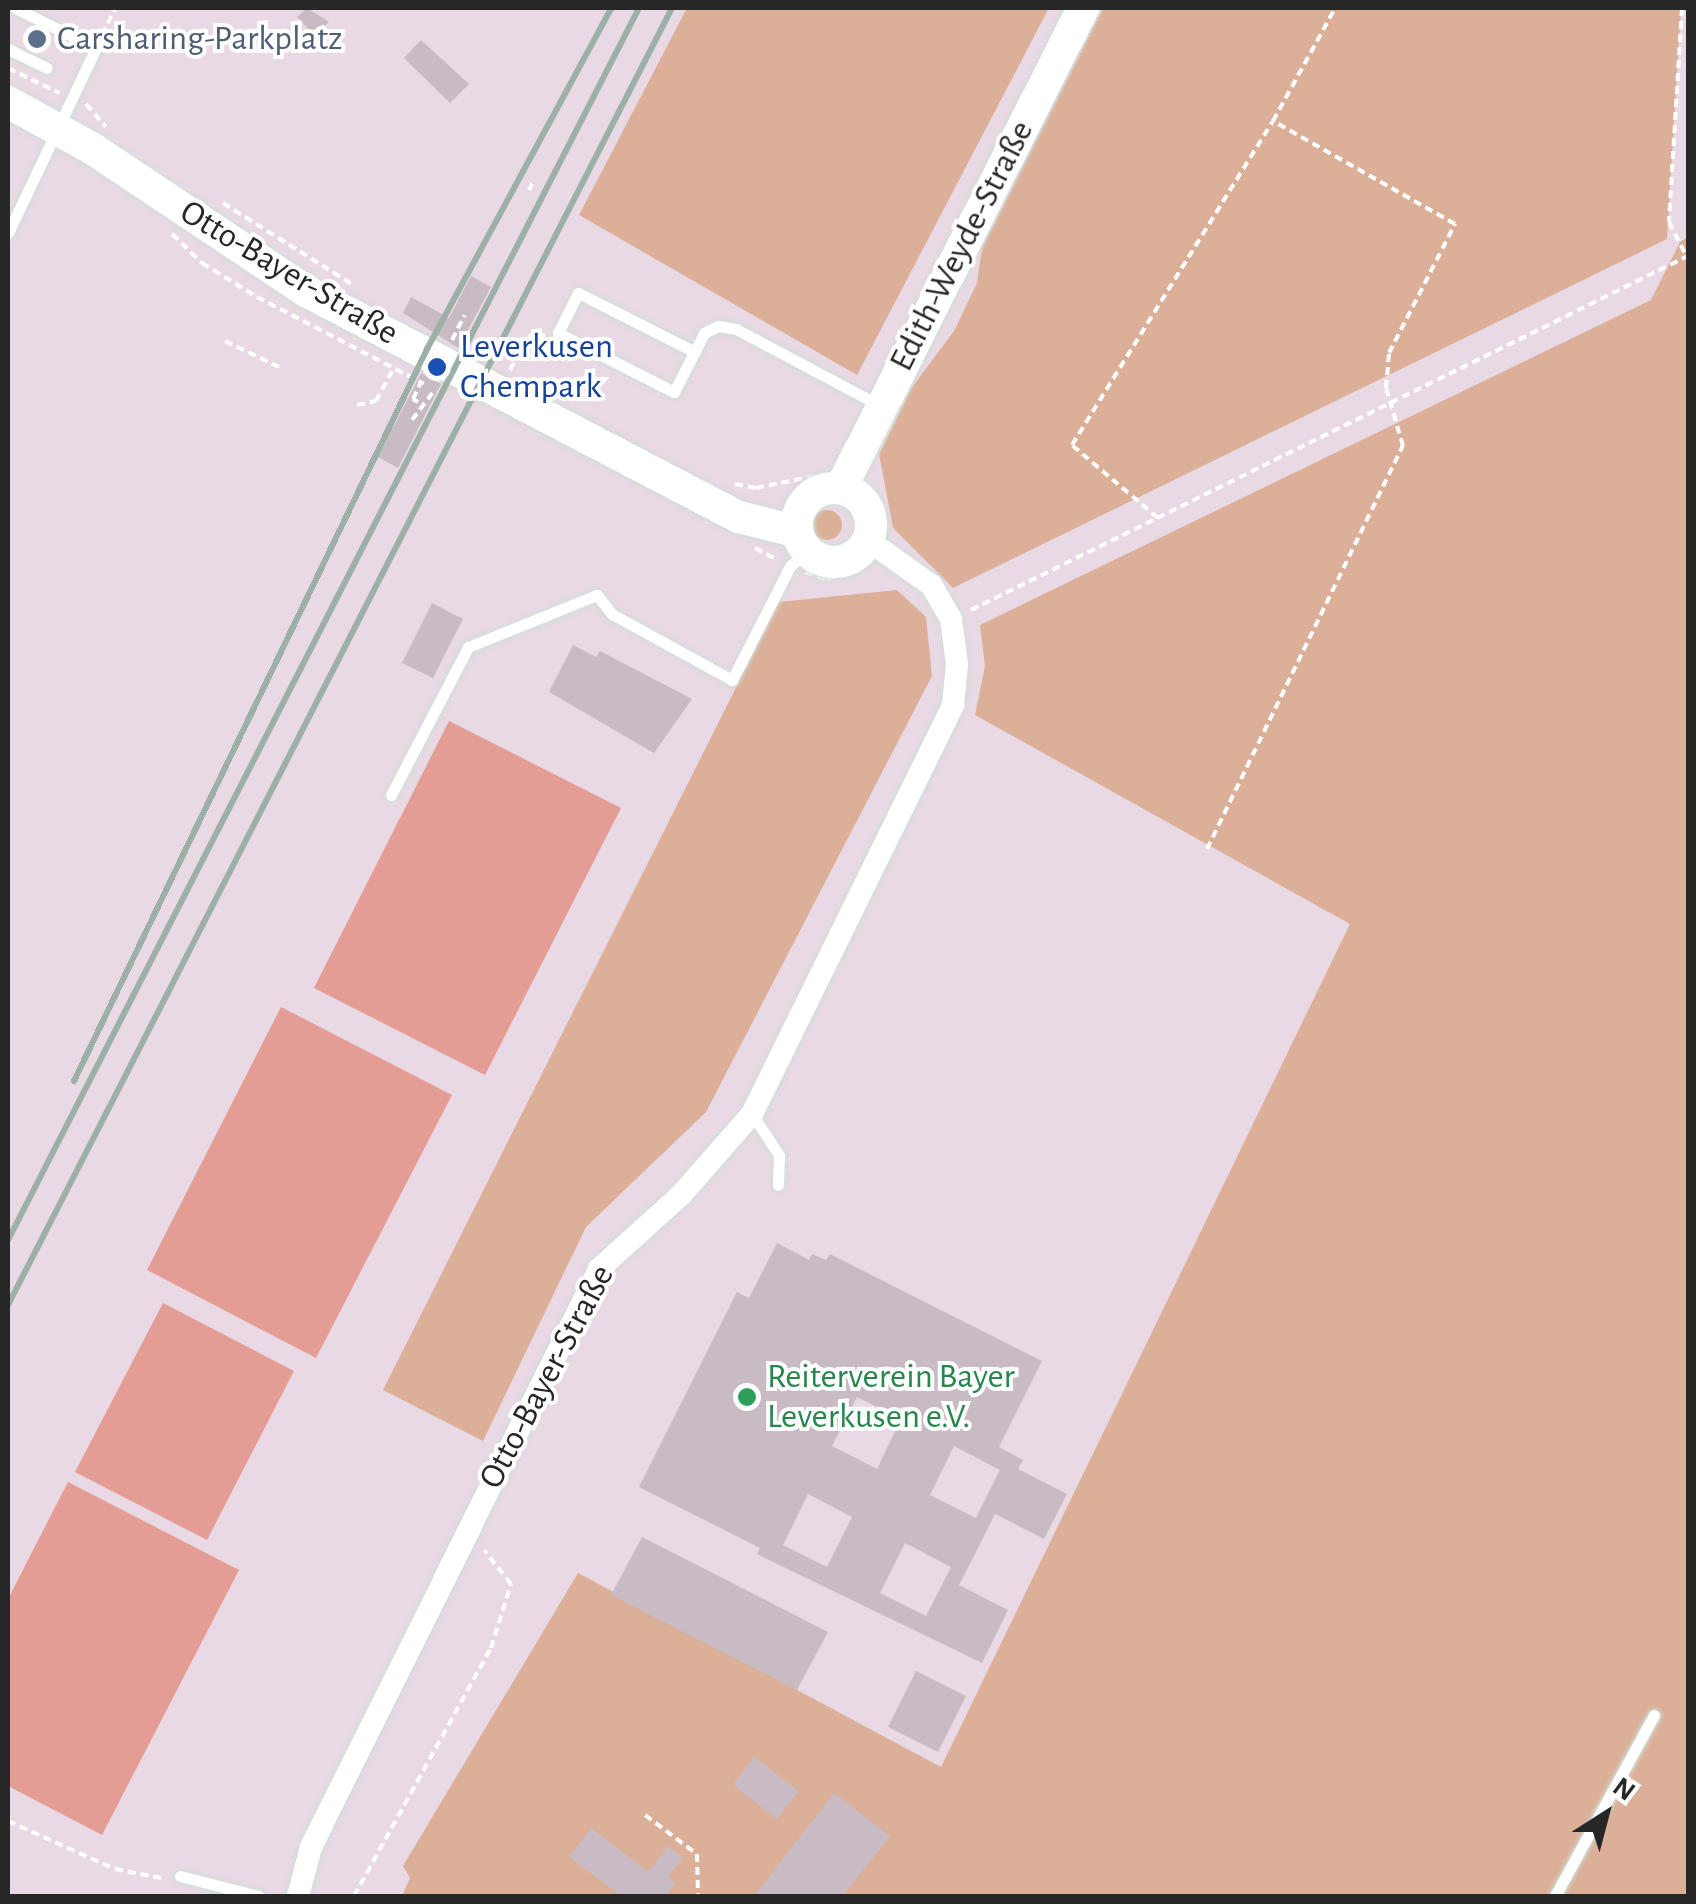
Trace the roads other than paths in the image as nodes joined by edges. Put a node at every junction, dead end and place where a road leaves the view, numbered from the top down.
1 (15, 8) edge
2 (1083, 8) edge
3 (8, 49) edge
4 (47, 68) dead end
5 (8, 102) edge
6 (64, 112) junction
7 (8, 233) edge
8 (695, 352) junction
9 (881, 406) junction
10 (844, 479) junction
11 (877, 536) junction
12 (802, 541) junction
13 (391, 795) dead end
14 (752, 1114) junction
15 (778, 1184) dead end
16 (1654, 1715) dead end
17 (180, 1876) road end
18 (258, 1896) edge
19 (291, 1896) edge
20 (1555, 1896) edge

1 - 6 lane
2 - 9 street, Edith-Weyde-Straße
3 - 4 lane
5 - 6 street, Otto-Bayer-Straße
6 - 7 lane
6 - 12 street, Otto-Bayer-Straße
8 - 8 lane
8 - 9 lane
9 - 10 street, Edith-Weyde-Straße
10 - 11 street
10 - 12 street
11 - 12 street
11 - 14 street, Otto-Bayer-Straße
12 - 13 lane
14 - 15 lane
14 - 19 street, Otto-Bayer-Straße
16 - 20 lane
17 - 18 lane

